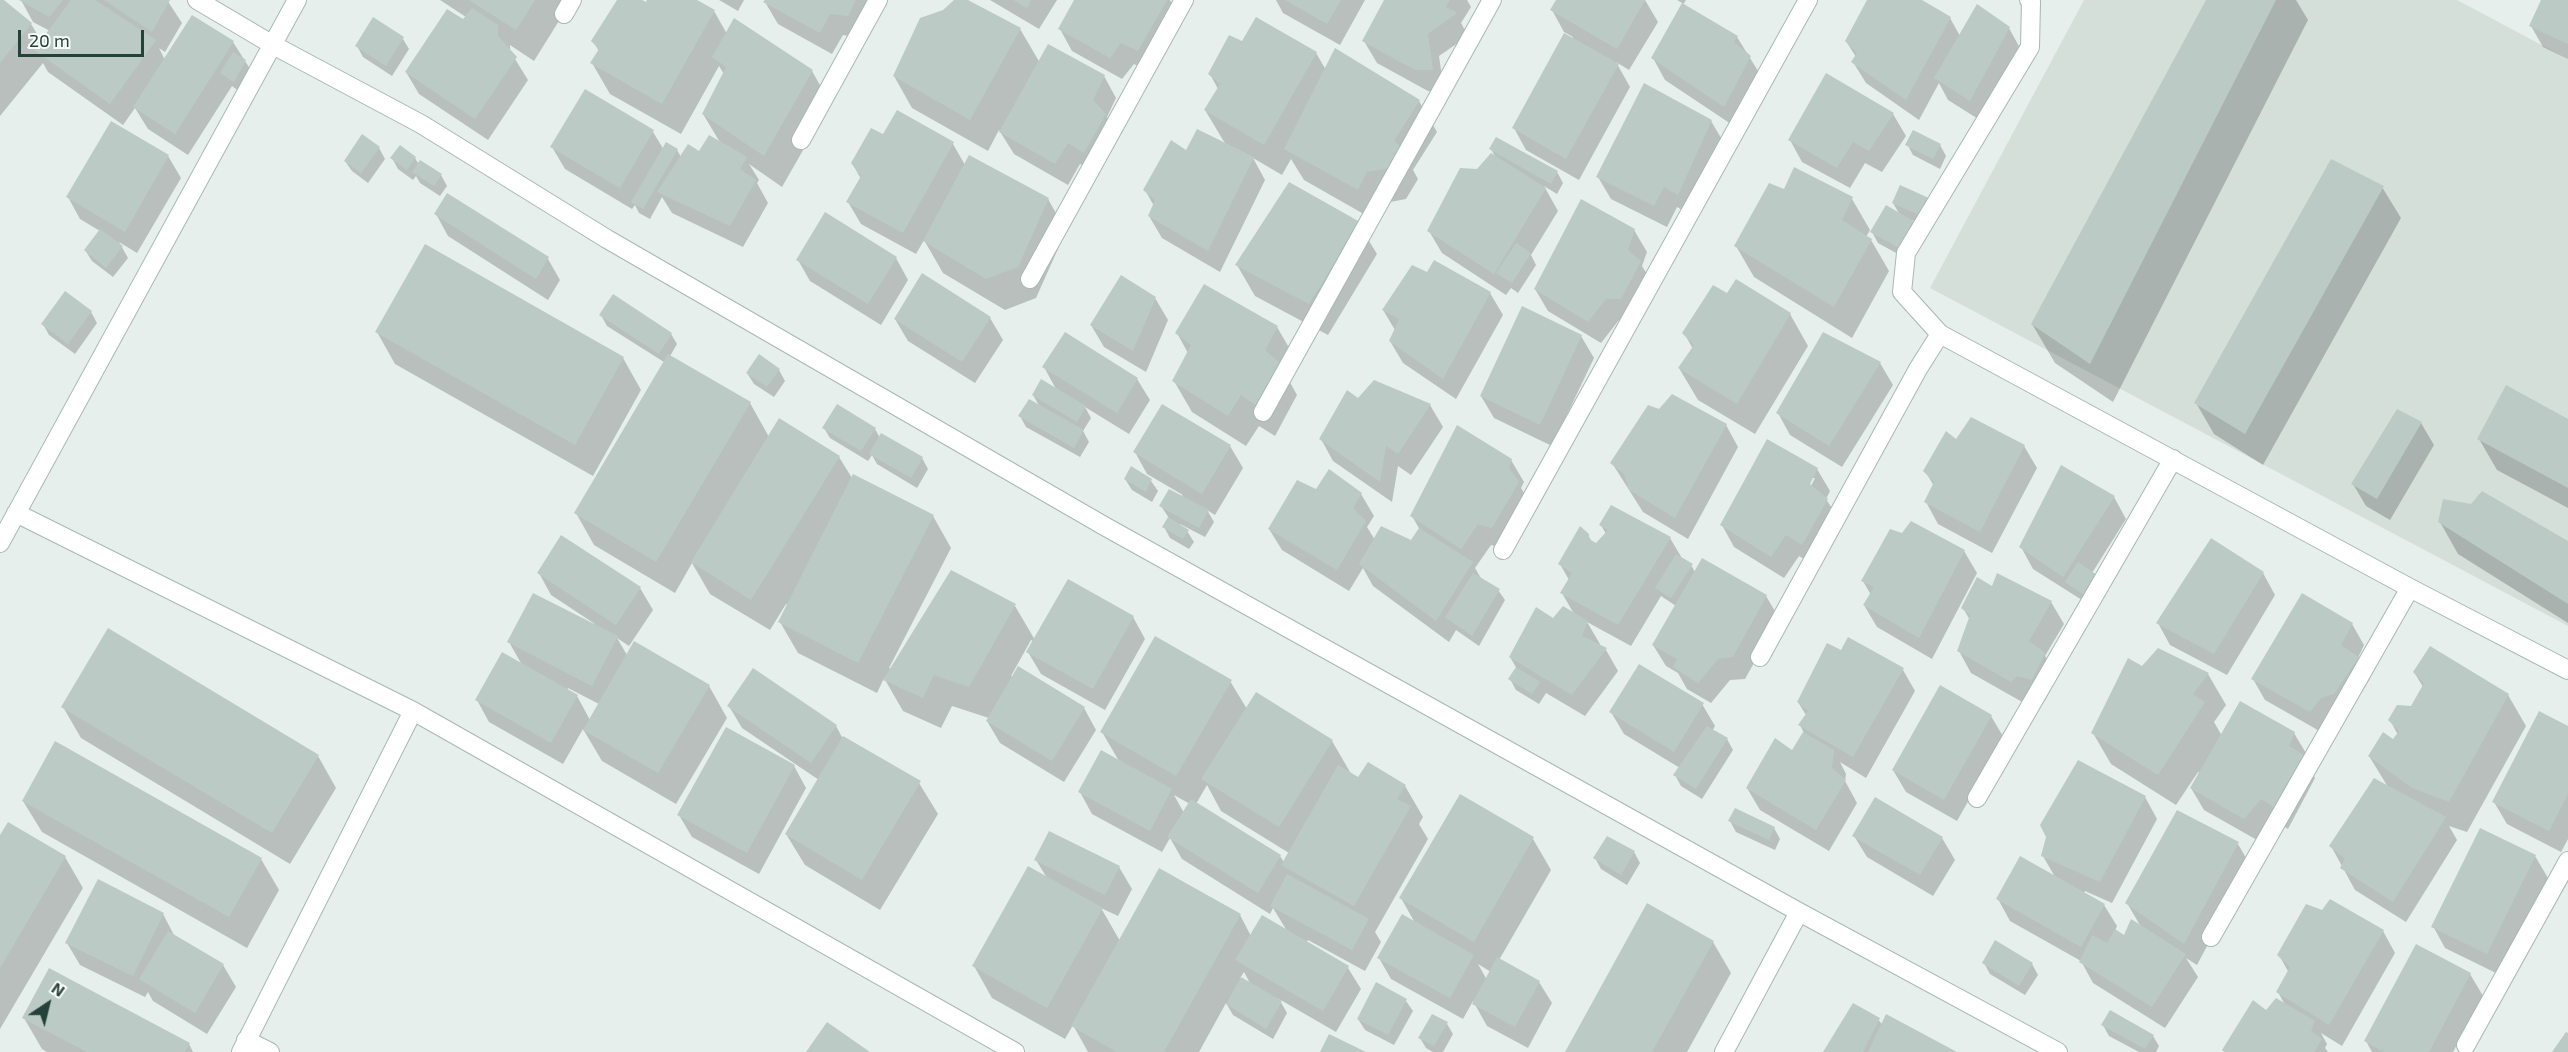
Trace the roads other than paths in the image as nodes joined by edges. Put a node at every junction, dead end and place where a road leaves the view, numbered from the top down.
1 (197, 0) edge
2 (297, 0) edge
3 (878, 0) edge
4 (1185, 0) edge
5 (1492, 0) edge
6 (1808, 0) edge
7 (2029, 0) edge
8 (273, 45) junction
9 (801, 140) dead end
10 (1030, 279) dead end
11 (1940, 334) junction
12 (1263, 412) dead end
13 (2173, 459) junction
14 (16, 513) junction
15 (0, 543) edge
16 (1503, 550) dead end
17 (2410, 588) junction
18 (1760, 657) dead end
19 (2568, 670) edge
20 (412, 711) junction
21 (1977, 798) dead end
22 (2568, 861) edge
23 (1799, 912) junction
24 (2211, 937) dead end
25 (2466, 1045) dead end
26 (243, 1046) edge
27 (270, 1052) edge
28 (1015, 1052) edge
29 (1724, 1052) edge
30 (2058, 1052) edge

1 - 8 street
2 - 8 street
3 - 9 street
4 - 10 street
5 - 12 street
6 - 16 street
7 - 11 street
8 - 14 street
8 - 23 street
11 - 13 street
11 - 18 street
13 - 17 street
13 - 21 street
14 - 15 street
14 - 20 street
17 - 19 street
17 - 24 street
20 - 26 street
20 - 28 street
22 - 25 street
23 - 29 street
23 - 30 street
26 - 27 street

